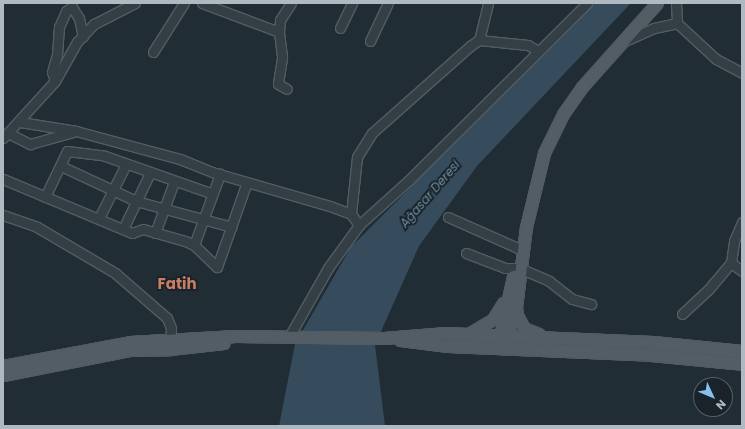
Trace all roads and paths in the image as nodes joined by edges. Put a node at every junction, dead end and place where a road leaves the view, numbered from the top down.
1 (135, 3) edge
2 (184, 3) edge
3 (202, 3) edge
4 (290, 3) edge
5 (352, 3) edge
6 (388, 3) edge
7 (488, 3) edge
8 (587, 3) edge
9 (657, 3) edge
10 (676, 3) edge
11 (677, 23) junction
12 (340, 28) dead end
13 (279, 32) junction
14 (83, 36) junction
15 (479, 40) junction
16 (370, 41) dead end
17 (621, 42) junction
18 (538, 51) junction
19 (153, 52) dead end
20 (742, 73) edge
21 (55, 81) junction
22 (287, 89) dead end
23 (20, 122) junction
24 (76, 131) junction
25 (5, 136) edge
26 (126, 164) junction
27 (61, 166) junction
28 (150, 173) junction
29 (220, 174) junction
30 (3, 179) edge
31 (174, 182) junction
32 (247, 182) junction
33 (113, 190) junction
34 (213, 194) junction
35 (45, 197) junction
36 (136, 201) junction
37 (164, 209) junction
38 (351, 214) junction
39 (3, 215) edge
40 (448, 217) dead end
41 (99, 218) junction
42 (204, 220) junction
43 (742, 222) edge
44 (359, 225) junction
45 (232, 227) junction
46 (123, 229) junction
47 (156, 232) junction
48 (738, 241) edge
49 (194, 245) junction
50 (522, 250) junction
51 (466, 253) dead end
52 (731, 262) junction
53 (519, 268) junction
54 (742, 271) edge
55 (515, 282) junction
56 (591, 304) dead end
57 (682, 314) dead end
58 (466, 334) junction
59 (294, 336) junction
60 (504, 336) junction
61 (551, 337) junction
62 (384, 338) junction
63 (170, 344) junction
64 (501, 348) junction
65 (742, 351) edge
66 (742, 364) edge
67 (3, 366) edge
68 (3, 375) edge

1 - 14 street
2 - 19 street
3 - 13 street
4 - 13 street
5 - 12 street
6 - 16 street
7 - 15 street
8 - 18 street
9 - 17 main road
10 - 11 street
11 - 17 street
11 - 20 street
13 - 22 street
14 - 21 street
14 - 21 street
15 - 18 street
15 - 38 street
17 - 50 main road
18 - 44 street
21 - 23 street
23 - 24 street
23 - 25 street
24 - 25 street
24 - 29 street
26 - 27 street
26 - 28 street
26 - 33 street
27 - 33 street
27 - 35 street
28 - 31 street
28 - 36 street
29 - 32 street
29 - 34 street
30 - 35 street
31 - 34 street
31 - 37 street
32 - 38 street
32 - 45 street
33 - 36 street
33 - 41 street
34 - 42 street
35 - 41 street
36 - 37 street
36 - 46 street
37 - 42 street
37 - 47 street
38 - 44 street
39 - 63 street
40 - 50 street
41 - 46 street
42 - 45 street
42 - 49 street
43 - 48 street
44 - 59 street
45 - 49 street
46 - 47 street
47 - 49 street
48 - 52 street
50 - 53 main road
51 - 53 street
52 - 54 street
52 - 57 street
53 - 55 main road
53 - 56 street
55 - 58 main road
55 - 60 main road
55 - 61 main road
58 - 60 main road
58 - 62 main road
59 - 62 main road
59 - 63 main road
60 - 61 main road
60 - 64 main road
61 - 65 main road
62 - 64 main road
63 - 67 main road
63 - 68 main road
64 - 66 main road

